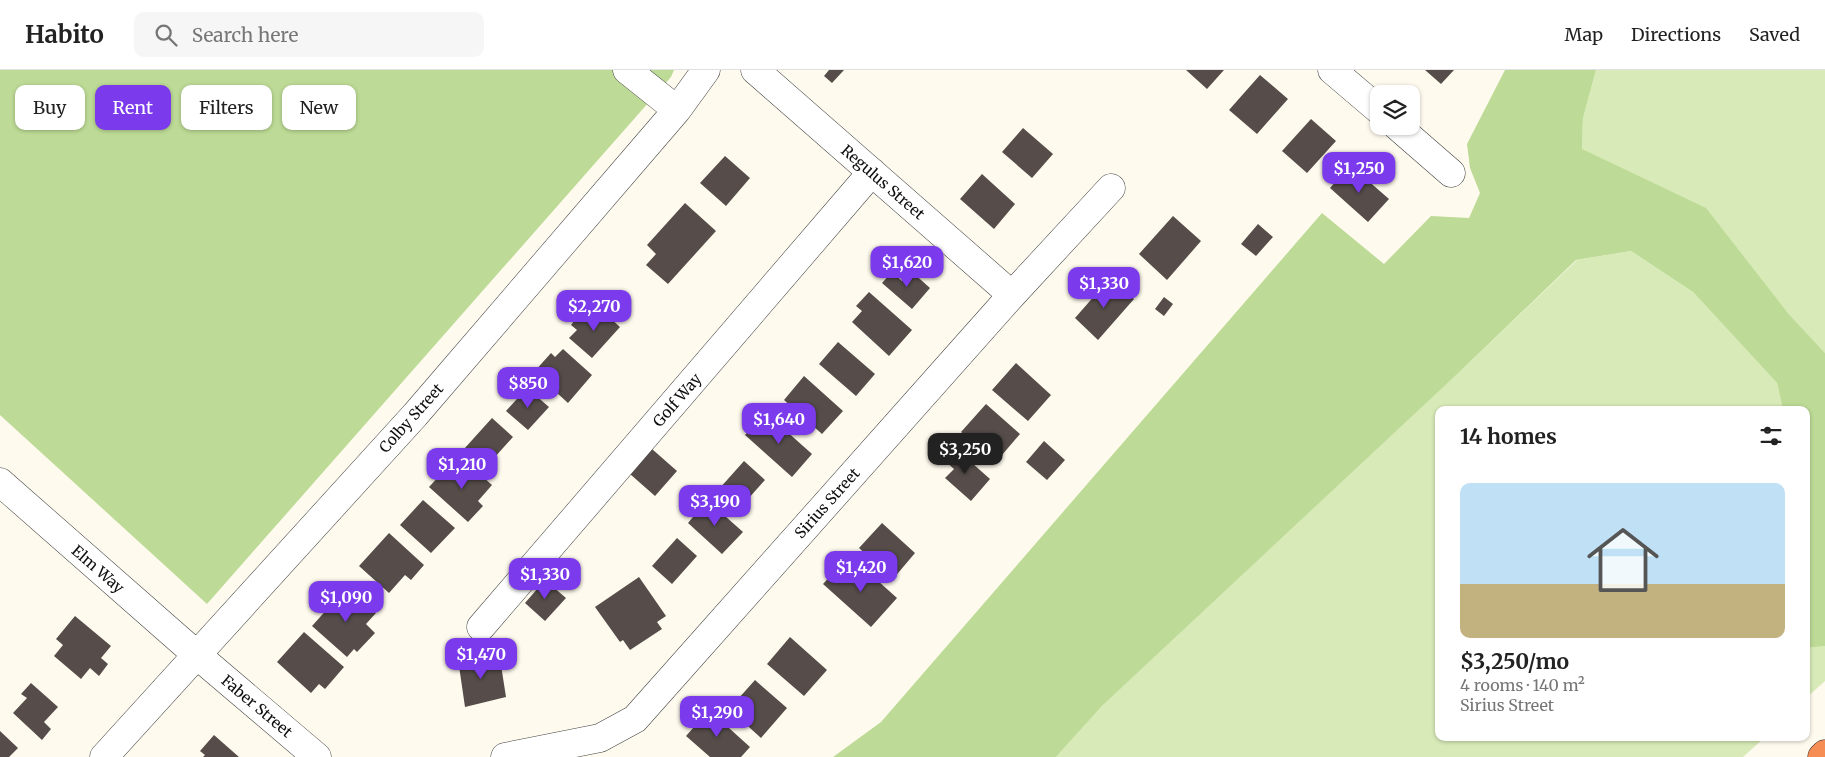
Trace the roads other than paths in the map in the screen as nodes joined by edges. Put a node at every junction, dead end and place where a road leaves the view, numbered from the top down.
1 (627, 70) edge
2 (706, 70) edge
3 (755, 70) edge
4 (1332, 70) edge
5 (1370, 102) edge
6 (677, 110) junction
7 (1408, 135) edge
8 (872, 172) junction
9 (1451, 173) dead end
10 (1111, 188) dead end
11 (1012, 295) junction
12 (0, 482) edge
13 (481, 627) dead end
14 (196, 655) junction
15 (1825, 754) edge
16 (104, 757) edge
17 (316, 757) edge
18 (506, 757) edge
19 (1822, 757) edge

1 - 6 street
2 - 6 street, Colby Street
3 - 8 street, Regulus Street
4 - 5 street
6 - 14 street, Colby Street
7 - 9 street
8 - 11 street, Regulus Street
8 - 13 street, Golf Way
10 - 11 street, Sirius Street
11 - 18 street, Sirius Street
12 - 14 street, Elm Way
14 - 16 street, Colby Street
14 - 17 street, Faber Street
15 - 19 highway

